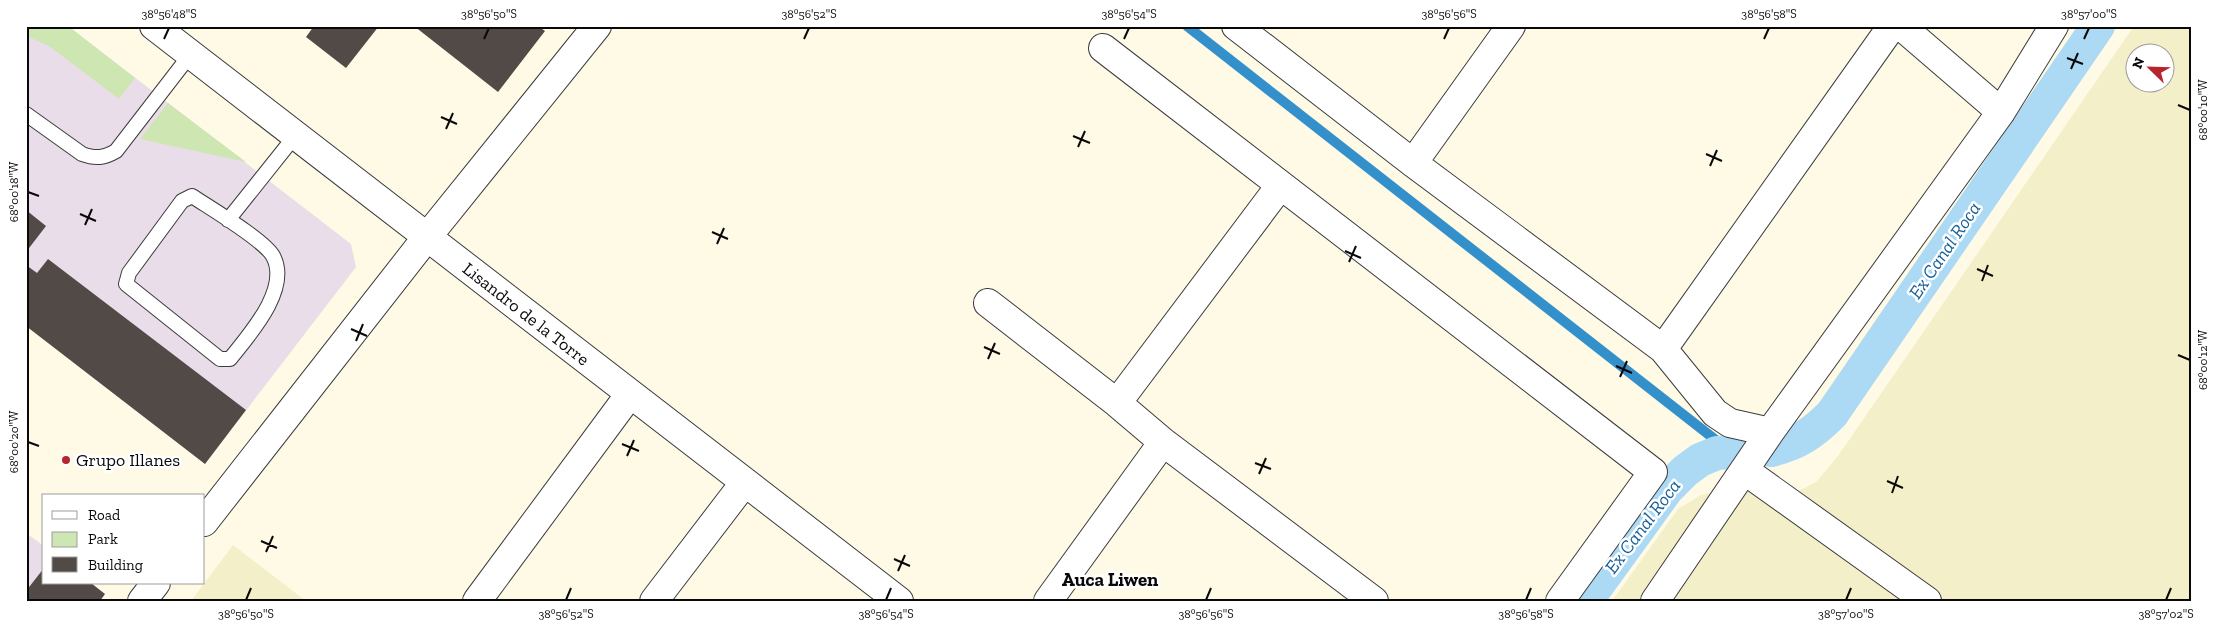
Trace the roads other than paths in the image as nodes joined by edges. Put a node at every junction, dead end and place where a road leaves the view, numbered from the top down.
1 (154, 26) edge
2 (597, 26) edge
3 (1236, 26) edge
4 (1511, 26) edge
5 (1892, 26) edge
6 (1901, 26) edge
7 (2054, 26) edge
8 (1103, 48) dead end
9 (190, 55) junction
10 (2001, 112) junction
11 (26, 114) edge
12 (295, 136) junction
13 (1413, 162) junction
14 (1280, 186) junction
15 (228, 220) junction
16 (427, 237) junction
17 (988, 303) dead end
18 (1663, 349) junction
19 (630, 394) junction
20 (1117, 403) junction
21 (1770, 432) junction
22 (1163, 442) junction
23 (1744, 470) junction
24 (745, 482) junction
25 (205, 521) edge
26 (155, 584) edge
27 (142, 601) edge
28 (477, 601) edge
29 (654, 601) edge
30 (899, 601) edge
31 (1048, 601) edge
32 (1374, 601) edge
33 (1560, 601) edge
34 (1655, 601) edge
35 (1927, 601) edge

1 - 9 street, Lisandro de la Torre
2 - 16 street
3 - 13 street
4 - 13 street
5 - 18 street
6 - 10 street
7 - 10 street
8 - 14 street
9 - 11 lane
9 - 12 street, Lisandro de la Torre
10 - 21 street
12 - 15 lane
12 - 16 street, Lisandro de la Torre
13 - 18 street
14 - 20 street
14 - 33 street
15 - 15 lane
16 - 19 street, Lisandro de la Torre
16 - 25 street
17 - 20 street
18 - 21 street
19 - 24 street, Lisandro de la Torre
19 - 28 street
20 - 22 street
21 - 23 street
22 - 31 street
22 - 32 street
23 - 34 street
23 - 35 street
24 - 29 street
24 - 30 street, Lisandro de la Torre
26 - 27 street

